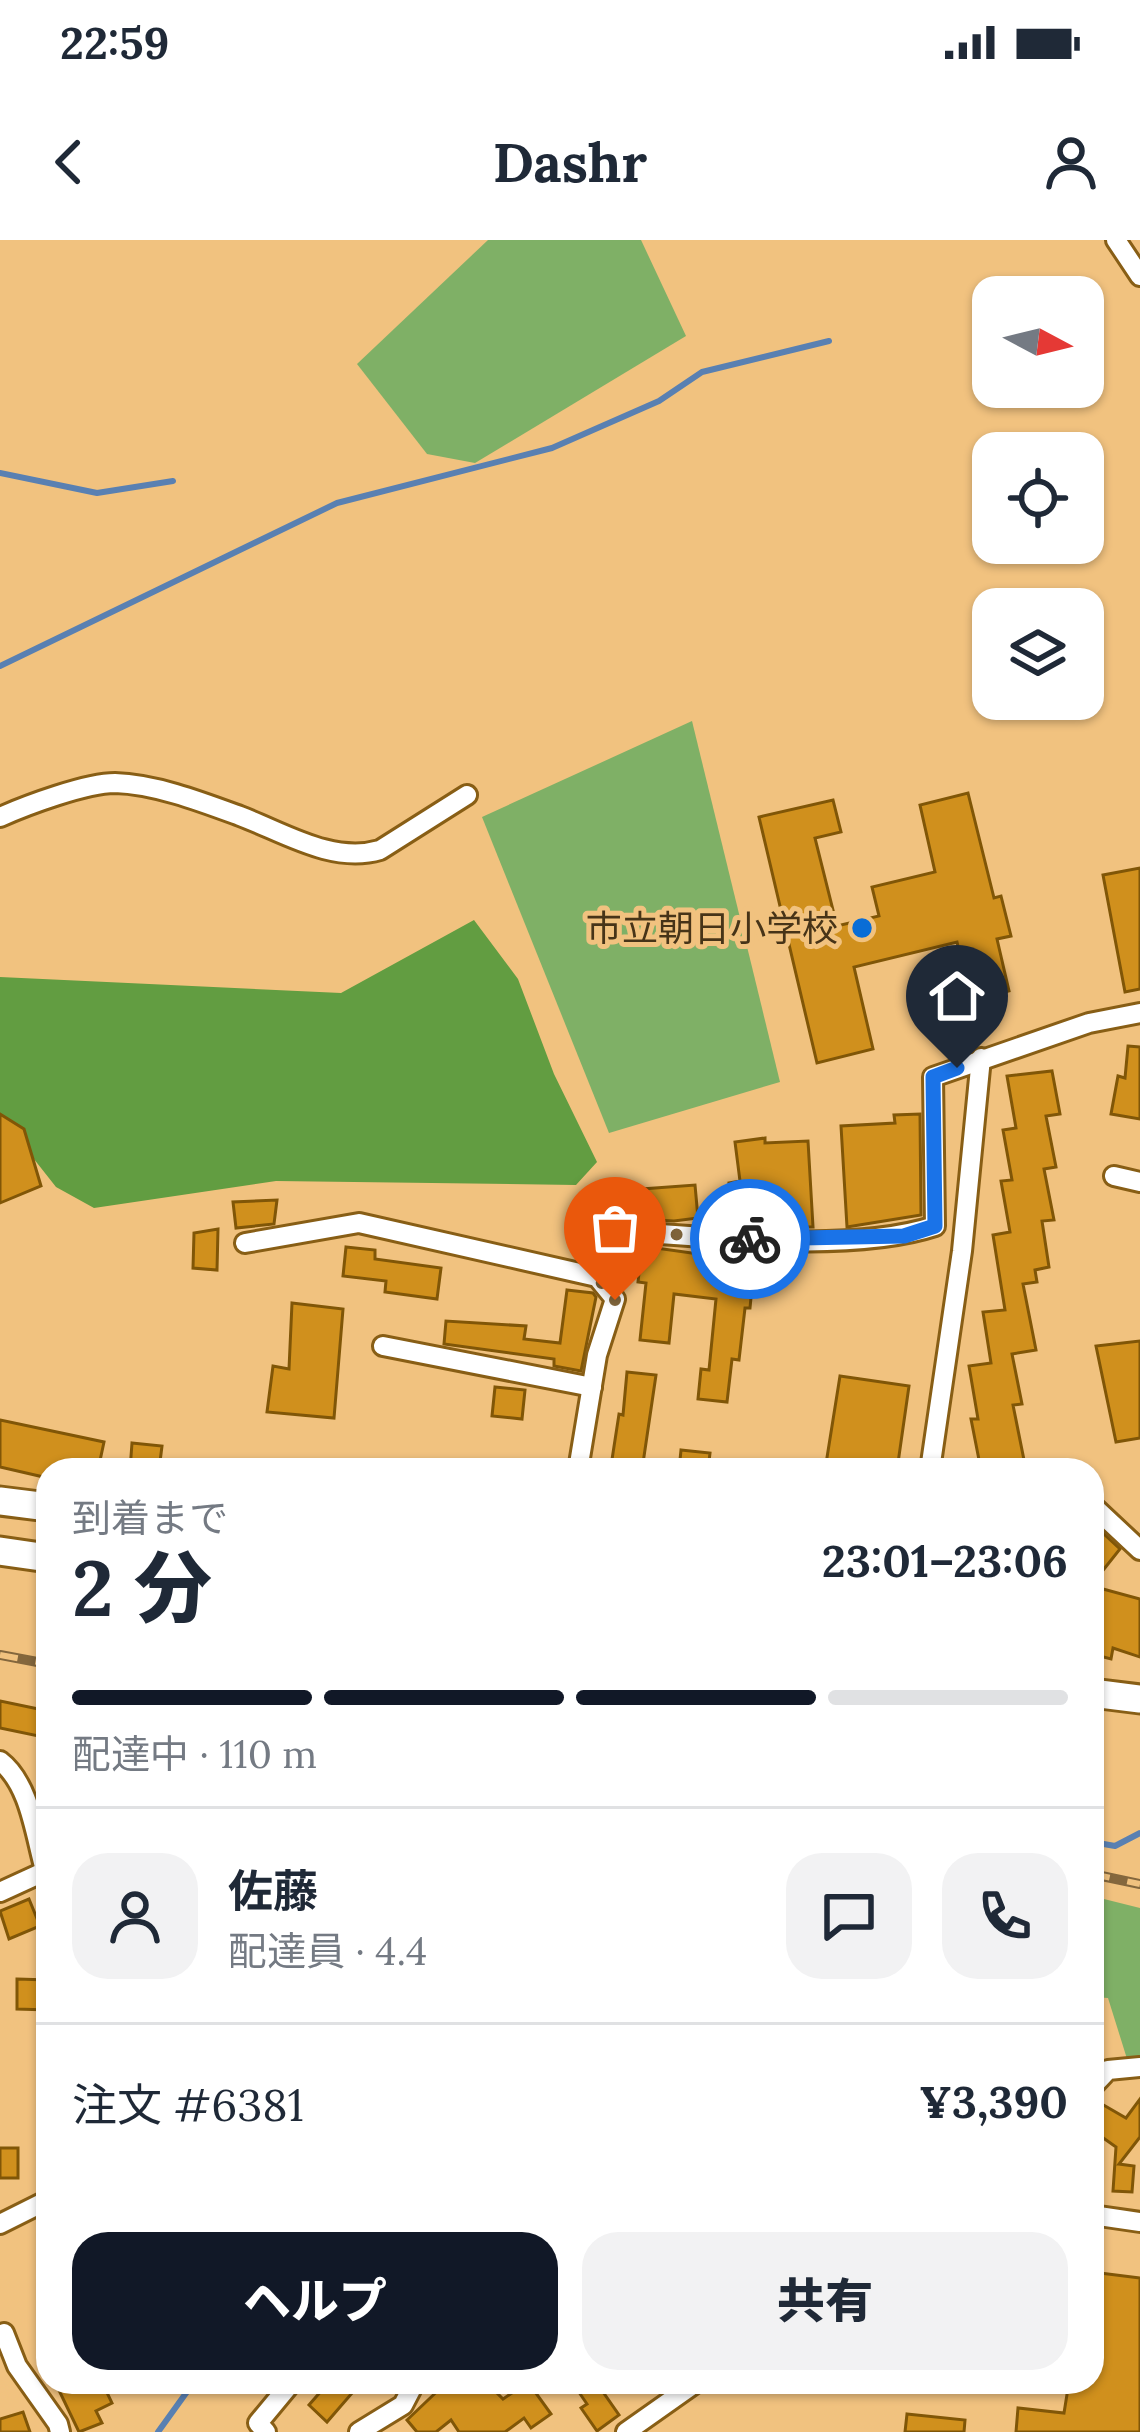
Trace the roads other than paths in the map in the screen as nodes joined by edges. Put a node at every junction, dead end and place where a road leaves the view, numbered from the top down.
1 (1116, 240) edge
2 (1140, 276) edge
3 (467, 795) dead end
4 (0, 818) edge
5 (1140, 1013) edge
6 (981, 1058) junction
7 (1114, 1176) dead end
8 (1140, 1183) edge
9 (245, 1243) dead end
10 (597, 1277) junction
11 (383, 1346) dead end
12 (592, 1387) junction
13 (580, 1458) edge
14 (932, 1458) edge
15 (0, 1501) edge
16 (36, 1506) edge
17 (1104, 1516) edge
18 (1140, 1550) edge
19 (0, 1551) edge
20 (36, 1556) edge
21 (1104, 1694) edge
22 (1140, 1700) edge
23 (0, 1761) edge
24 (36, 1835) edge
25 (36, 1875) edge
26 (0, 1892) edge
27 (1140, 2067) edge
28 (1104, 2074) edge
29 (36, 2206) edge
30 (1104, 2217) edge
31 (1140, 2222) edge
32 (0, 2224) edge
33 (1, 2328) edge
34 (36, 2393) edge
35 (37, 2394) edge
36 (282, 2394) edge
37 (409, 2394) edge
38 (684, 2394) edge
39 (653, 2424) edge
40 (60, 2432) edge
41 (266, 2432) edge
42 (359, 2432) edge
43 (626, 2432) edge

1 - 2 street
3 - 4 street
5 - 6 street
6 - 10 street
6 - 14 street
7 - 8 street
9 - 10 street
10 - 12 street
11 - 12 street
12 - 13 street
15 - 16 main road
17 - 18 street
19 - 20 main road
21 - 22 main road
23 - 24 street
25 - 26 street
27 - 28 street
29 - 32 street
30 - 31 street
33 - 34 street
35 - 40 street
36 - 41 street
37 - 42 street
38 - 39 street
39 - 43 street

